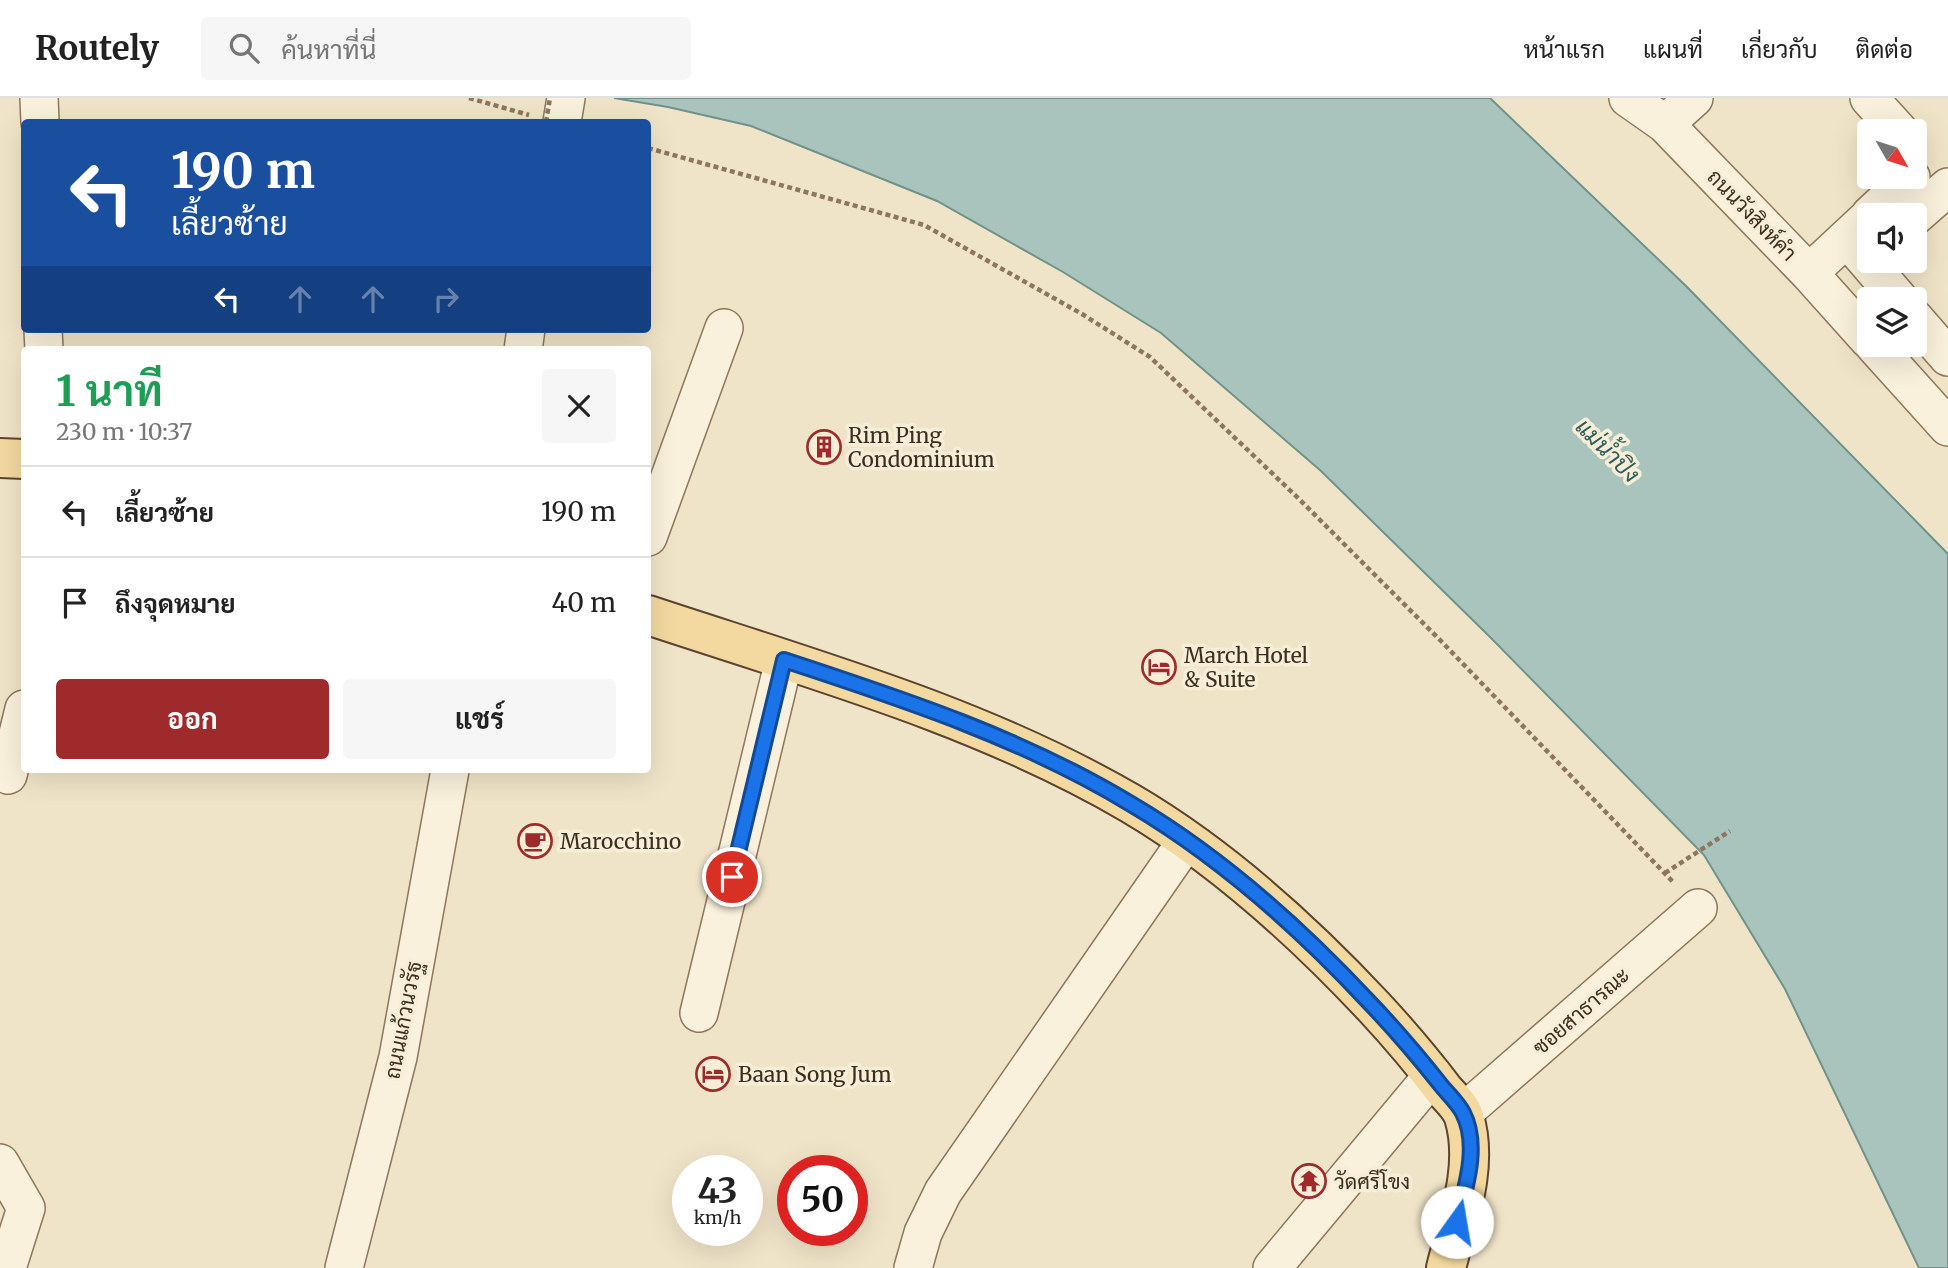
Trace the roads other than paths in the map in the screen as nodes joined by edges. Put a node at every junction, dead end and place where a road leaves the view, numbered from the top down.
1 (39, 98) edge
2 (1628, 98) edge
3 (1694, 98) edge
4 (1869, 98) edge
5 (40, 119) edge
6 (1888, 119) edge
7 (1665, 124) junction
8 (1908, 189) edge
9 (1894, 203) edge
10 (1857, 238) edge
11 (1809, 274) junction
12 (1857, 327) edge
13 (724, 328) dead end
14 (1927, 333) edge
15 (1885, 357) edge
16 (1948, 357) edge
17 (1948, 373) edge
18 (1921, 397) junction
19 (1948, 427) edge
20 (0, 458) edge
21 (21, 459) edge
22 (651, 529) edge
23 (651, 616) edge
24 (784, 660) junction
25 (21, 721) edge
26 (449, 773) edge
27 (8, 775) dead end
28 (1187, 839) junction
29 (1698, 908) road end
30 (699, 1013) dead end
31 (1433, 1075) junction
32 (1463, 1113) junction
33 (0, 1163) edge
34 (7, 1268) edge
35 (344, 1268) edge
36 (913, 1268) edge
37 (1272, 1268) edge
38 (1446, 1268) edge

1 - 5 street
2 - 7 street, ถนนวังสิงห์คำ
3 - 7 street
4 - 6 street
7 - 11 street, ถนนวังสิงห์คำ
8 - 9 street
10 - 11 street
11 - 12 street, ถนนวังสิงห์คำ
13 - 22 street
14 - 16 street
15 - 18 street
17 - 18 street
18 - 19 street
20 - 21 main road
23 - 24 main road
24 - 28 main road
24 - 30 street
25 - 27 street
26 - 35 street, ถนนแก้วนวรัฐ
28 - 31 main road
28 - 36 street
29 - 32 street, ซอยสาธารณะ
31 - 32 main road
31 - 37 street
32 - 38 main road
33 - 34 street

